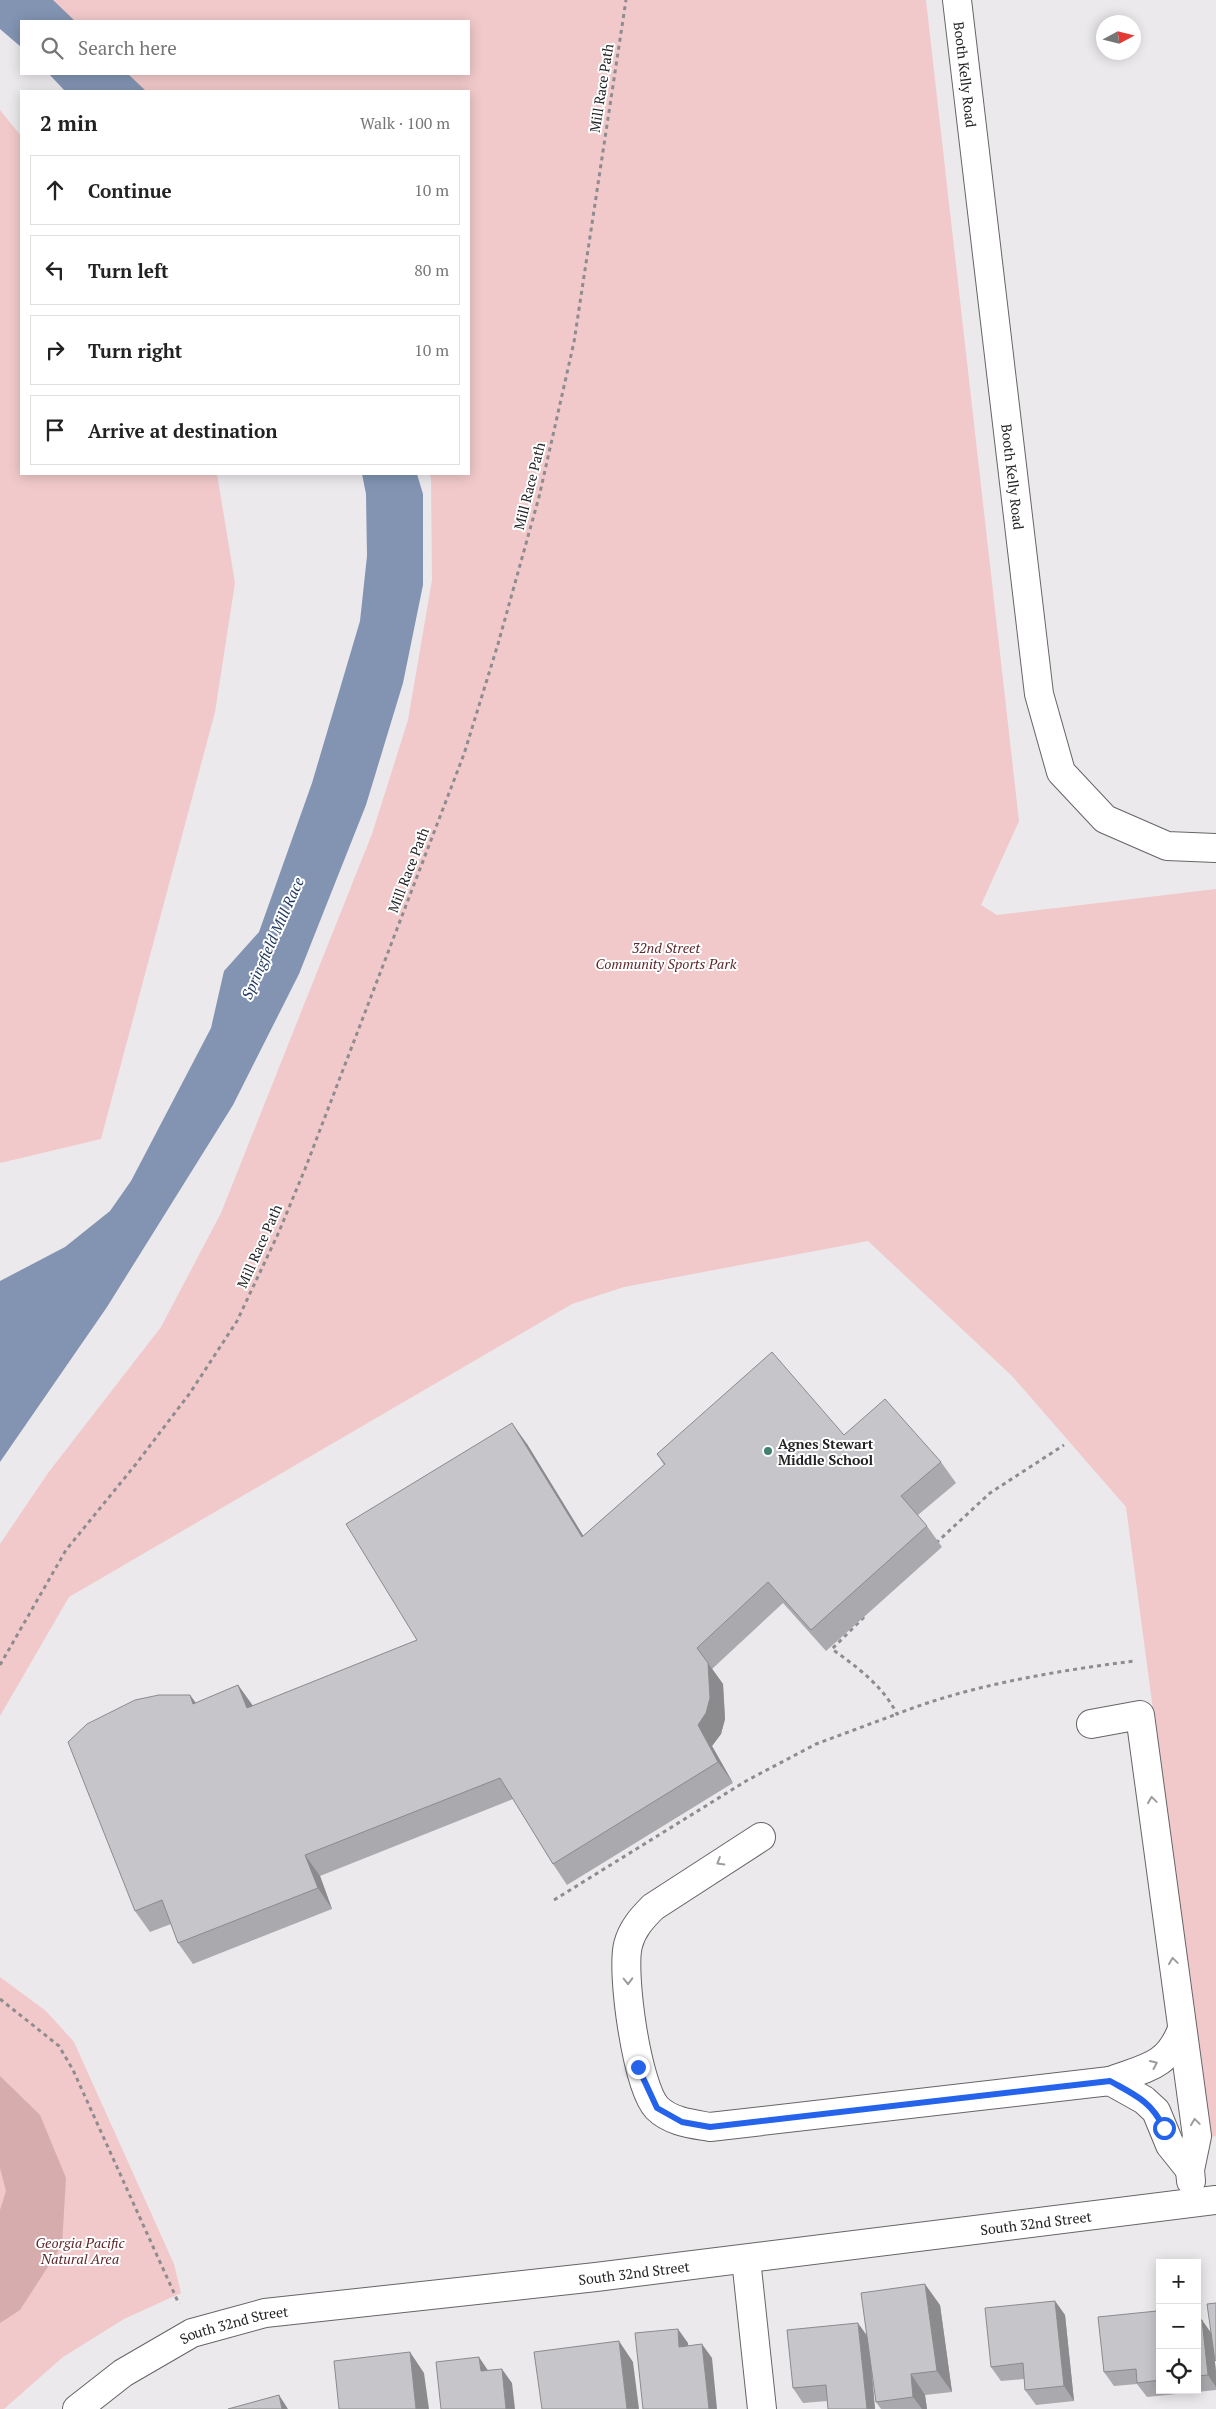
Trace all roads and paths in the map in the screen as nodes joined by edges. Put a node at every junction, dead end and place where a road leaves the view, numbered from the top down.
1 (626, 0) edge
2 (958, 0) edge
3 (1216, 848) edge
4 (1064, 1445) dead end
5 (935, 1544) dead end
6 (866, 1614) dead end
7 (1134, 1661) dead end
8 (0, 1665) edge
9 (897, 1714) junction
10 (1091, 1724) dead end
11 (761, 1837) dead end
12 (554, 1900) dead end
13 (0, 2000) edge
14 (1182, 2029) junction
15 (1110, 2081) junction
16 (1190, 2170) junction
17 (1205, 2201) edge
18 (746, 2259) junction
19 (192, 2333) junction
20 (76, 2409) edge
21 (762, 2409) edge

1 - 8 path, Mill Race Path
2 - 3 street, Booth Kelly Road
4 - 5 path
6 - 9 path
7 - 9 path
9 - 12 path
14 -> 10 street
11 -> 15 street
13 - 19 path
15 -> 14 street
16 -> 14 street
15 - 16 street
16 - 17 street
17 - 18 street, South 32nd Street
18 - 19 street, South 32nd Street
18 - 21 street
19 - 20 street, South 32nd Street

